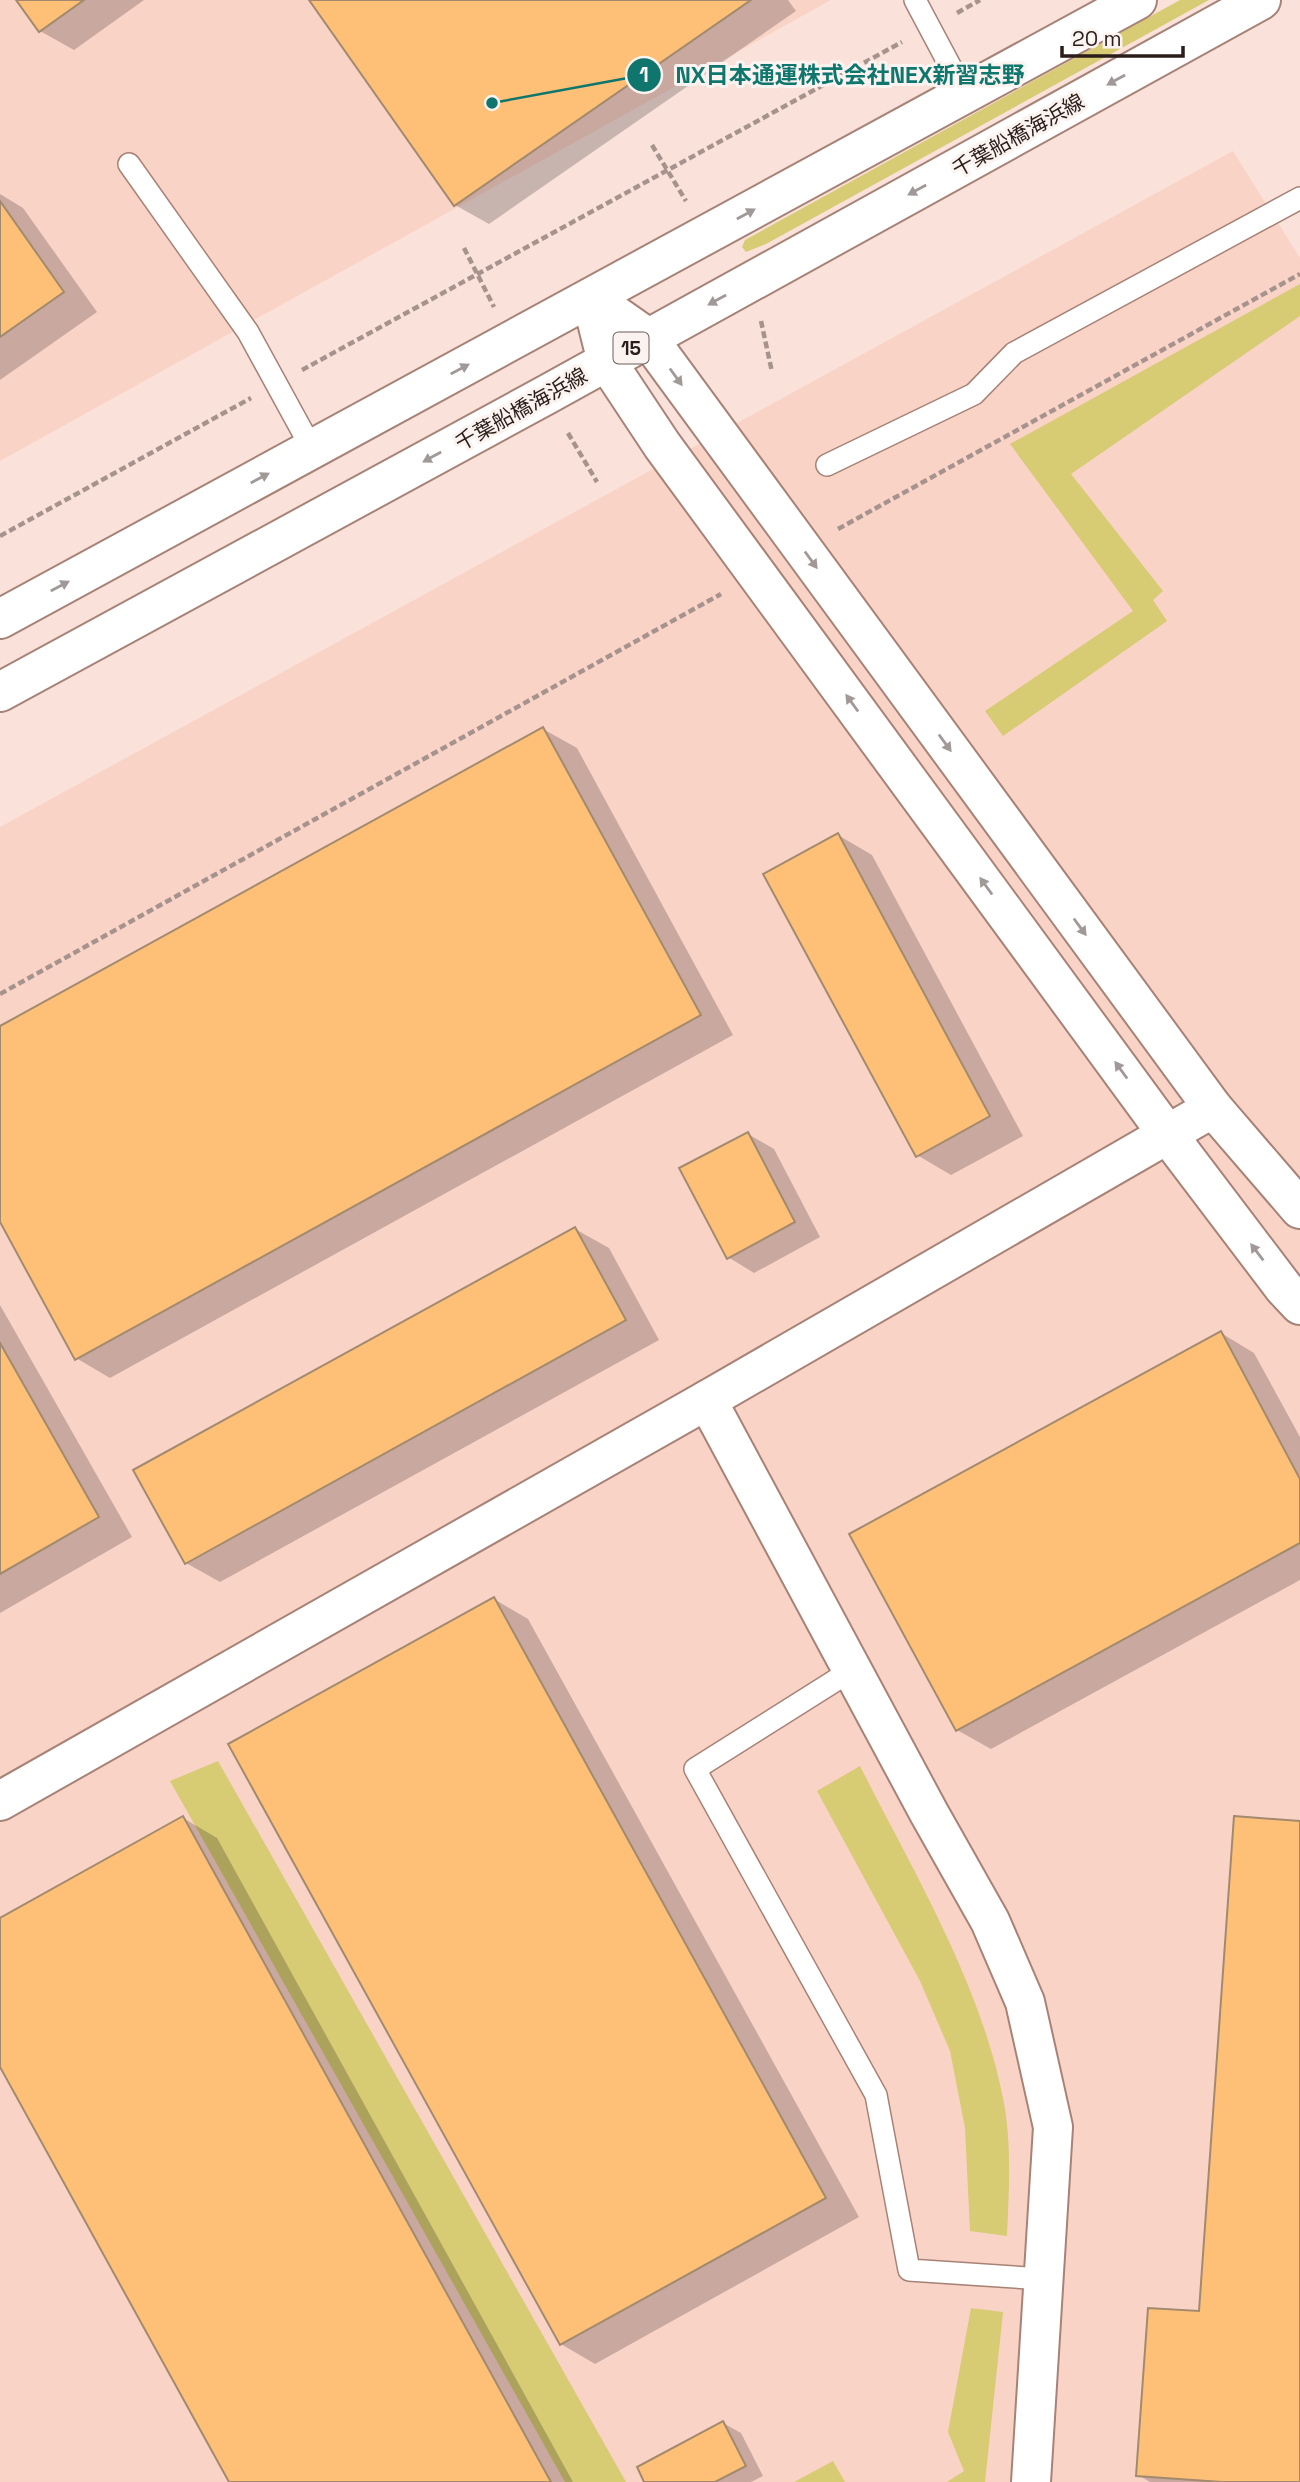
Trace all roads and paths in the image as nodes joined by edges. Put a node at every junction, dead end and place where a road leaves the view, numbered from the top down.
1 (915, 0) edge
2 (980, 0) edge
3 (1137, 0) edge
4 (1261, 0) edge
5 (971, 5) dead end
6 (888, 49) dead end
7 (965, 94) junction
8 (652, 145) dead end
9 (129, 164) dead end
10 (667, 170) junction
11 (1300, 198) edge
12 (688, 204) dead end
13 (464, 248) dead end
14 (478, 274) junction
15 (1300, 275) edge
16 (591, 298) junction
17 (495, 308) dead end
18 (761, 320) dead end
19 (648, 338) junction
20 (607, 362) junction
21 (772, 372) dead end
22 (292, 376) dead end
23 (255, 396) dead end
24 (568, 433) dead end
25 (312, 449) junction
26 (827, 465) dead end
27 (597, 482) dead end
28 (830, 534) dead end
29 (0, 536) edge
30 (721, 594) dead end
31 (0, 619) edge
32 (0, 692) edge
33 (0, 995) edge
34 (1213, 1108) junction
35 (1168, 1135) junction
36 (1300, 1209) edge
37 (1300, 1305) edge
38 (707, 1400) junction
39 (852, 1670) junction
40 (0, 1801) edge
41 (1043, 2279) junction
42 (1031, 2482) edge

1 - 7 lane
2 - 5 path
3 - 7 street
4 -> 19 street, 千葉船橋海浜線 / 15
6 - 10 path
16 -> 7 street
8 - 10 path
9 - 25 lane
10 - 12 path
10 - 14 path
11 - 26 lane
13 - 14 path
14 - 17 path
14 - 22 path
15 - 28 path
16 - 19 street
16 - 20 street
25 -> 16 street
18 - 21 path
19 - 20 street, 千葉船橋海浜線 / 15
19 -> 34 street
20 -> 32 street, 千葉船橋海浜線 / 15
35 -> 20 street
23 - 29 path
24 - 27 path
31 -> 25 street
30 - 33 path
34 - 35 street
34 - 36 street
37 -> 35 street
35 - 38 street
38 - 39 street
38 - 40 street
39 - 41 street
39 - 41 lane
41 - 42 street

